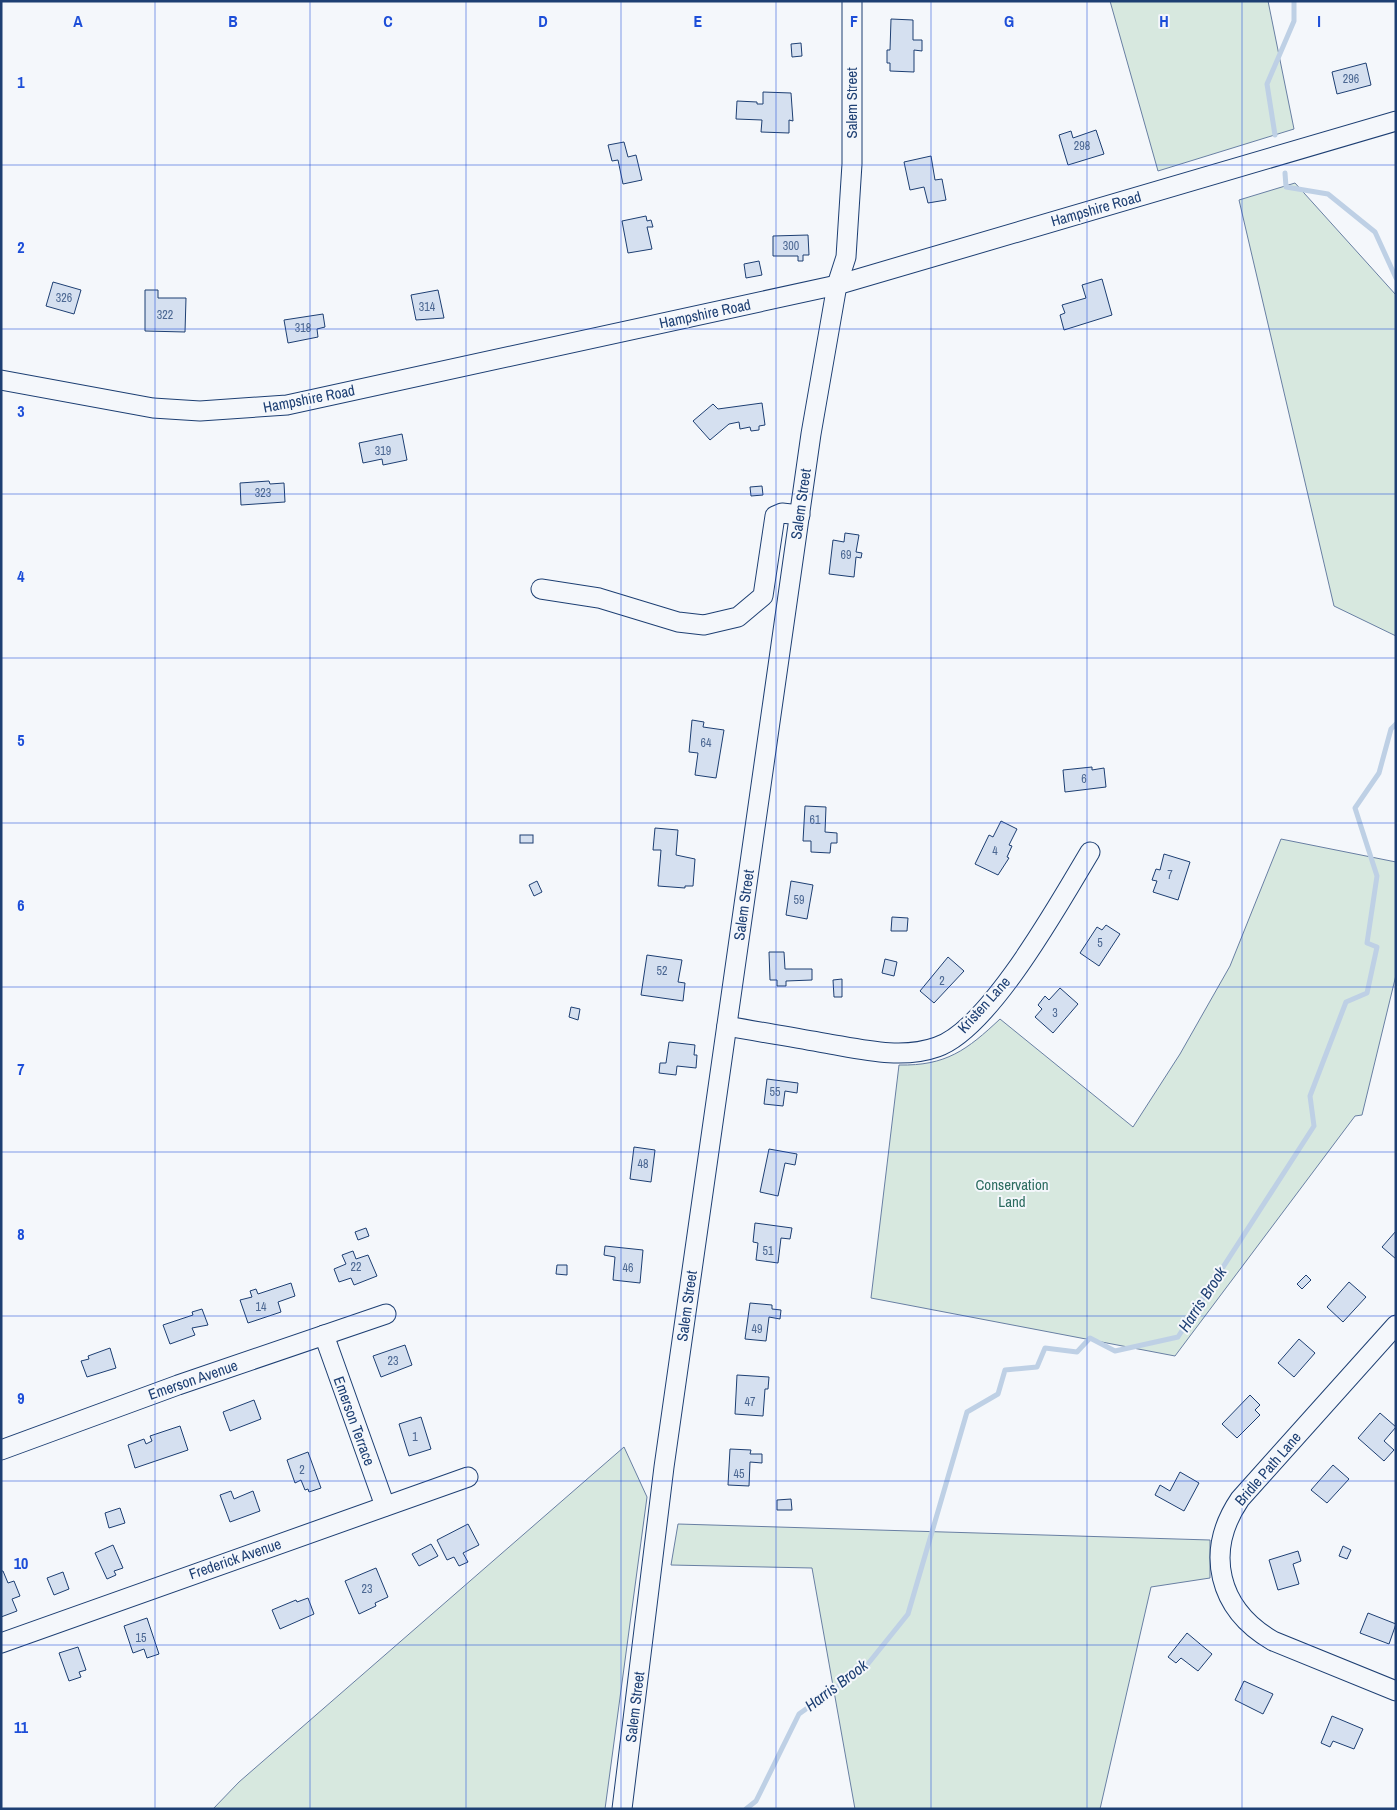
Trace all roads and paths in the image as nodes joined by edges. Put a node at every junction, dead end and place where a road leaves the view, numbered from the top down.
1 (852, 1) edge
2 (1396, 121) edge
3 (837, 285) junction
4 (1, 380) edge
5 (800, 515) junction
6 (766, 574) junction
7 (790, 588) junction
8 (541, 589) dead end
9 (1090, 852) dead end
10 (726, 1026) junction
11 (386, 1314) dead end
12 (1396, 1326) edge
13 (324, 1335) junction
14 (1, 1450) edge
15 (468, 1477) dead end
16 (385, 1506) junction
17 (1, 1643) edge
18 (1396, 1691) edge
19 (622, 1809) edge

1 - 3 street, Salem Street
2 - 3 street, Hampshire Road
3 - 4 street, Hampshire Road
3 - 5 street, Salem Street
5 - 6 street
5 - 7 street, Salem Street
6 - 7 street
6 - 8 street
7 - 10 street, Salem Street
9 - 10 street, Kristen Lane
10 - 19 street, Salem Street
11 - 13 street, Emerson Avenue
12 - 18 street, Bridle Path Lane
13 - 14 street, Emerson Avenue
13 - 16 street, Emerson Terrace
15 - 16 street, Frederick Avenue
16 - 17 street, Frederick Avenue

